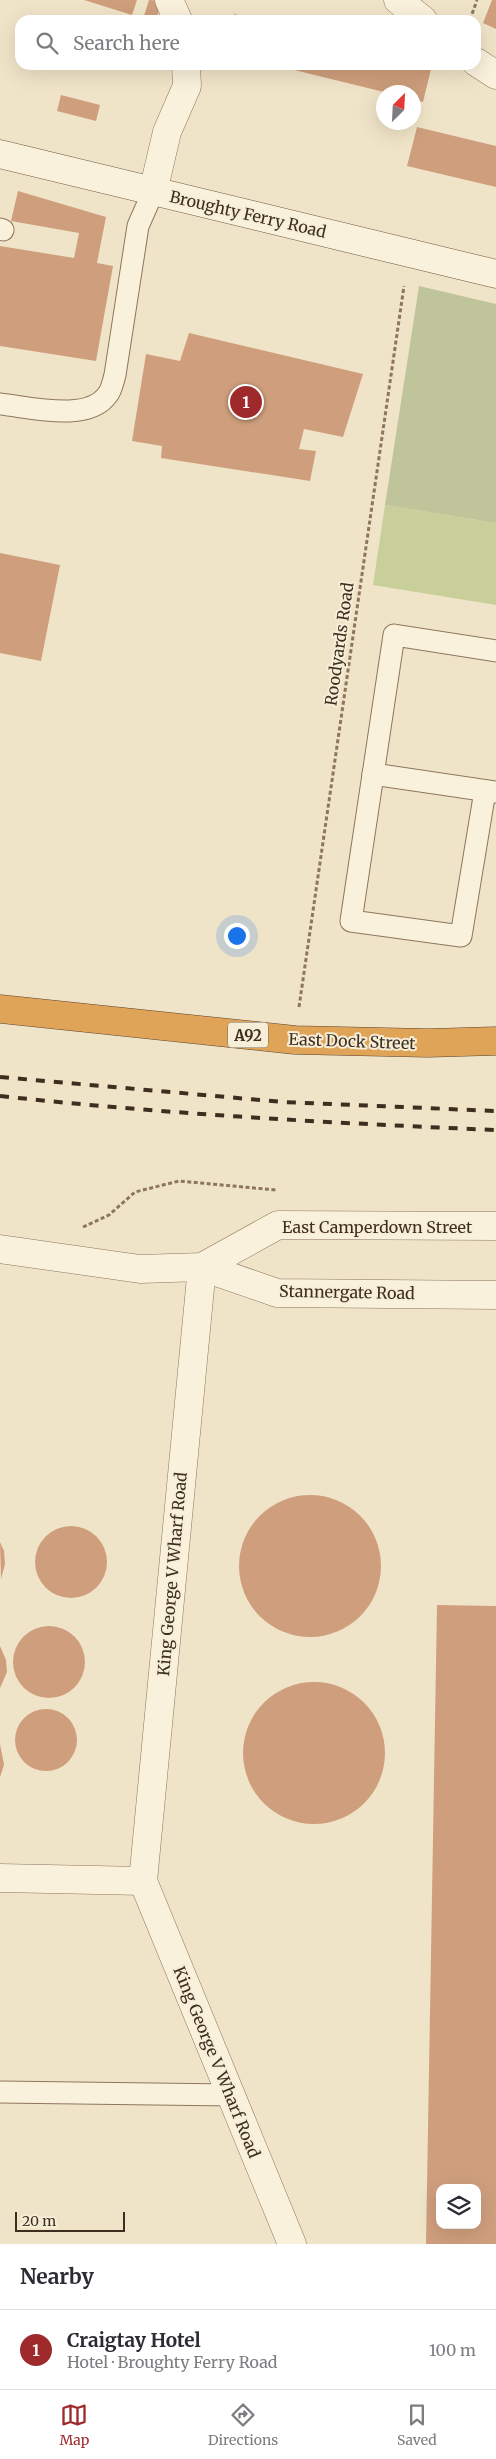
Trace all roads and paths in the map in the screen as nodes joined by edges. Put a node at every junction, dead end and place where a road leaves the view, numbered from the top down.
1 (169, 0) edge
2 (398, 0) edge
3 (476, 0) edge
4 (176, 15) edge
5 (417, 15) edge
6 (472, 15) edge
7 (481, 65) edge
8 (186, 70) edge
9 (496, 75) edge
10 (0, 154) edge
11 (153, 192) junction
12 (409, 252) junction
13 (496, 274) edge
14 (0, 404) edge
15 (496, 651) edge
16 (373, 774) junction
17 (490, 791) edge
18 (0, 1009) edge
19 (295, 1040) junction
20 (496, 1041) edge
21 (496, 1226) edge
22 (0, 1248) edge
23 (202, 1267) junction
24 (496, 1295) edge
25 (0, 1878) edge
26 (142, 1880) junction
27 (0, 2092) edge
28 (231, 2095) junction
29 (292, 2244) edge

1 - 4 street
2 - 5 street
3 - 6 path
7 - 9 street
8 - 11 street
10 - 11 street, Broughty Ferry Road
11 - 12 street, Broughty Ferry Road
11 - 14 lane
12 - 13 street, Broughty Ferry Road
12 - 19 path, Roodyards Road
15 - 16 lane
16 - 17 lane
16 - 17 lane
18 - 19 highway, East Dock Street / A92
19 - 20 highway, East Dock Street / A92
21 - 23 street, East Camperdown Street
22 - 23 street, East Camperdown Street
23 - 24 street, Stannergate Road
23 - 26 street, King George V Wharf Road
25 - 26 street
26 - 28 street, King George V Wharf Road
27 - 28 lane
28 - 29 street, King George V Wharf Road

